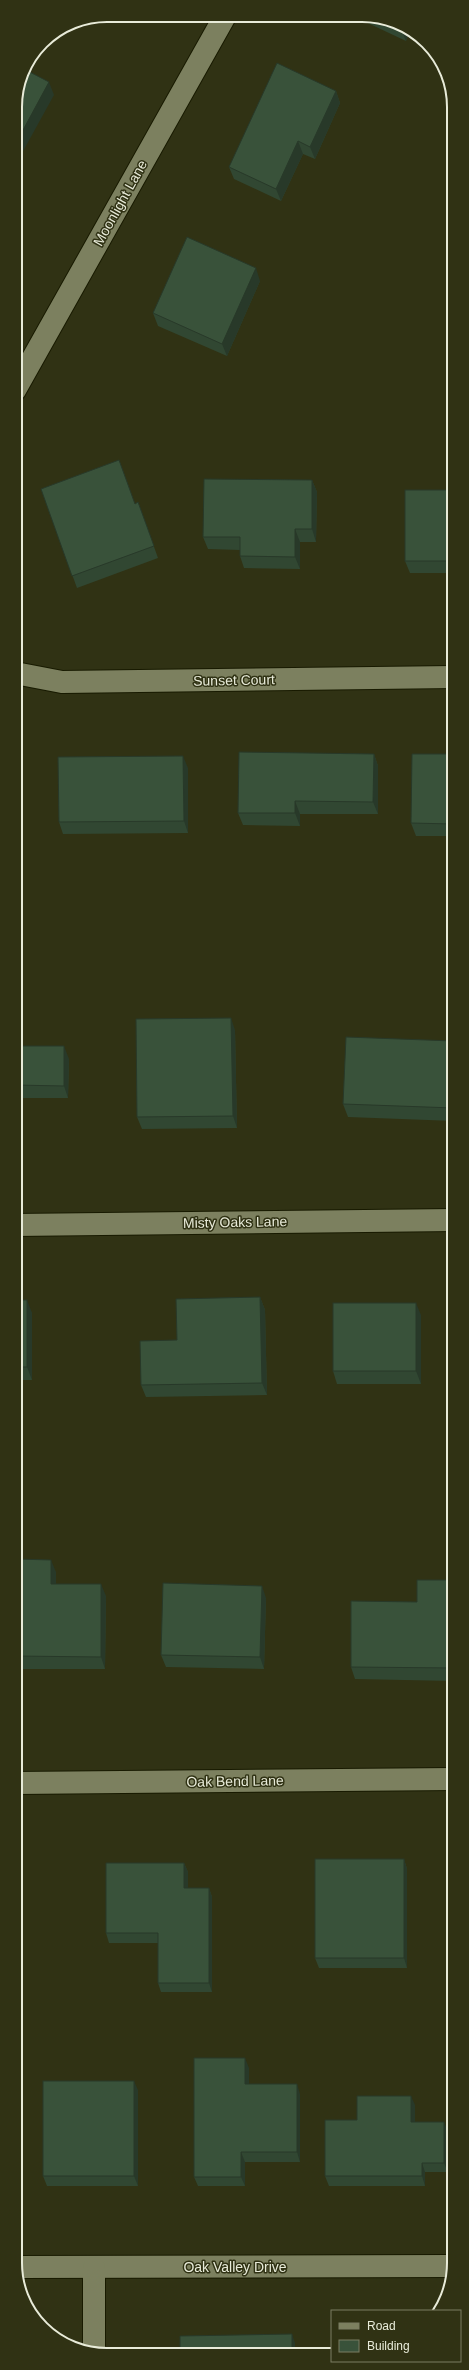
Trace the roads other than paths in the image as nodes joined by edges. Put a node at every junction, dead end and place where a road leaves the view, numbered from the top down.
1 (222, 22) edge
2 (22, 378) edge
3 (22, 674) edge
4 (447, 677) edge
5 (447, 1220) edge
6 (22, 1224) edge
7 (447, 1778) edge
8 (22, 1783) edge
9 (447, 2266) edge
10 (22, 2267) edge
11 (94, 2268) junction
12 (94, 2347) edge

1 - 2 street, Moonlight Lane
3 - 4 street, Sunset Court
5 - 6 street, Misty Oaks Lane
7 - 8 street, Oak Bend Lane
9 - 11 street, Oak Valley Drive
10 - 11 street, Oak Valley Drive
11 - 12 street

